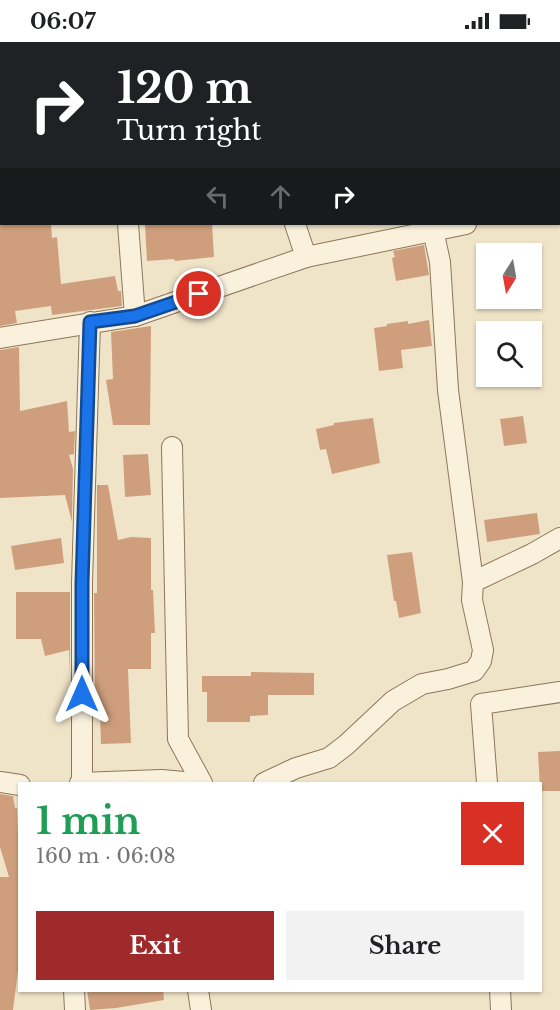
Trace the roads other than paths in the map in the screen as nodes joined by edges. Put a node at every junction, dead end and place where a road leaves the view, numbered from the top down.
1 (128, 225) edge
2 (295, 225) edge
3 (455, 225) edge
4 (434, 227) edge
5 (306, 257) junction
6 (135, 316) junction
7 (90, 322) junction
8 (0, 338) edge
9 (171, 447) dead end
10 (560, 538) edge
11 (473, 582) junction
12 (560, 692) edge
13 (81, 782) edge
14 (108, 782) edge
15 (184, 782) edge
16 (201, 782) edge
17 (266, 782) edge
18 (487, 782) edge
19 (0, 783) edge
20 (18, 785) edge
21 (74, 992) edge
22 (198, 992) edge
23 (500, 992) edge
24 (75, 1010) edge
25 (201, 1010) edge
26 (501, 1010) edge

1 - 6 street
2 - 5 street
3 - 4 street
4 - 5 street
4 - 11 street
5 - 6 street
6 - 7 street
7 - 8 street
7 - 13 street
9 - 16 street
10 - 11 street
11 - 17 street
12 - 18 street
14 - 15 street
19 - 20 street
21 - 24 street
22 - 25 street
23 - 26 street

